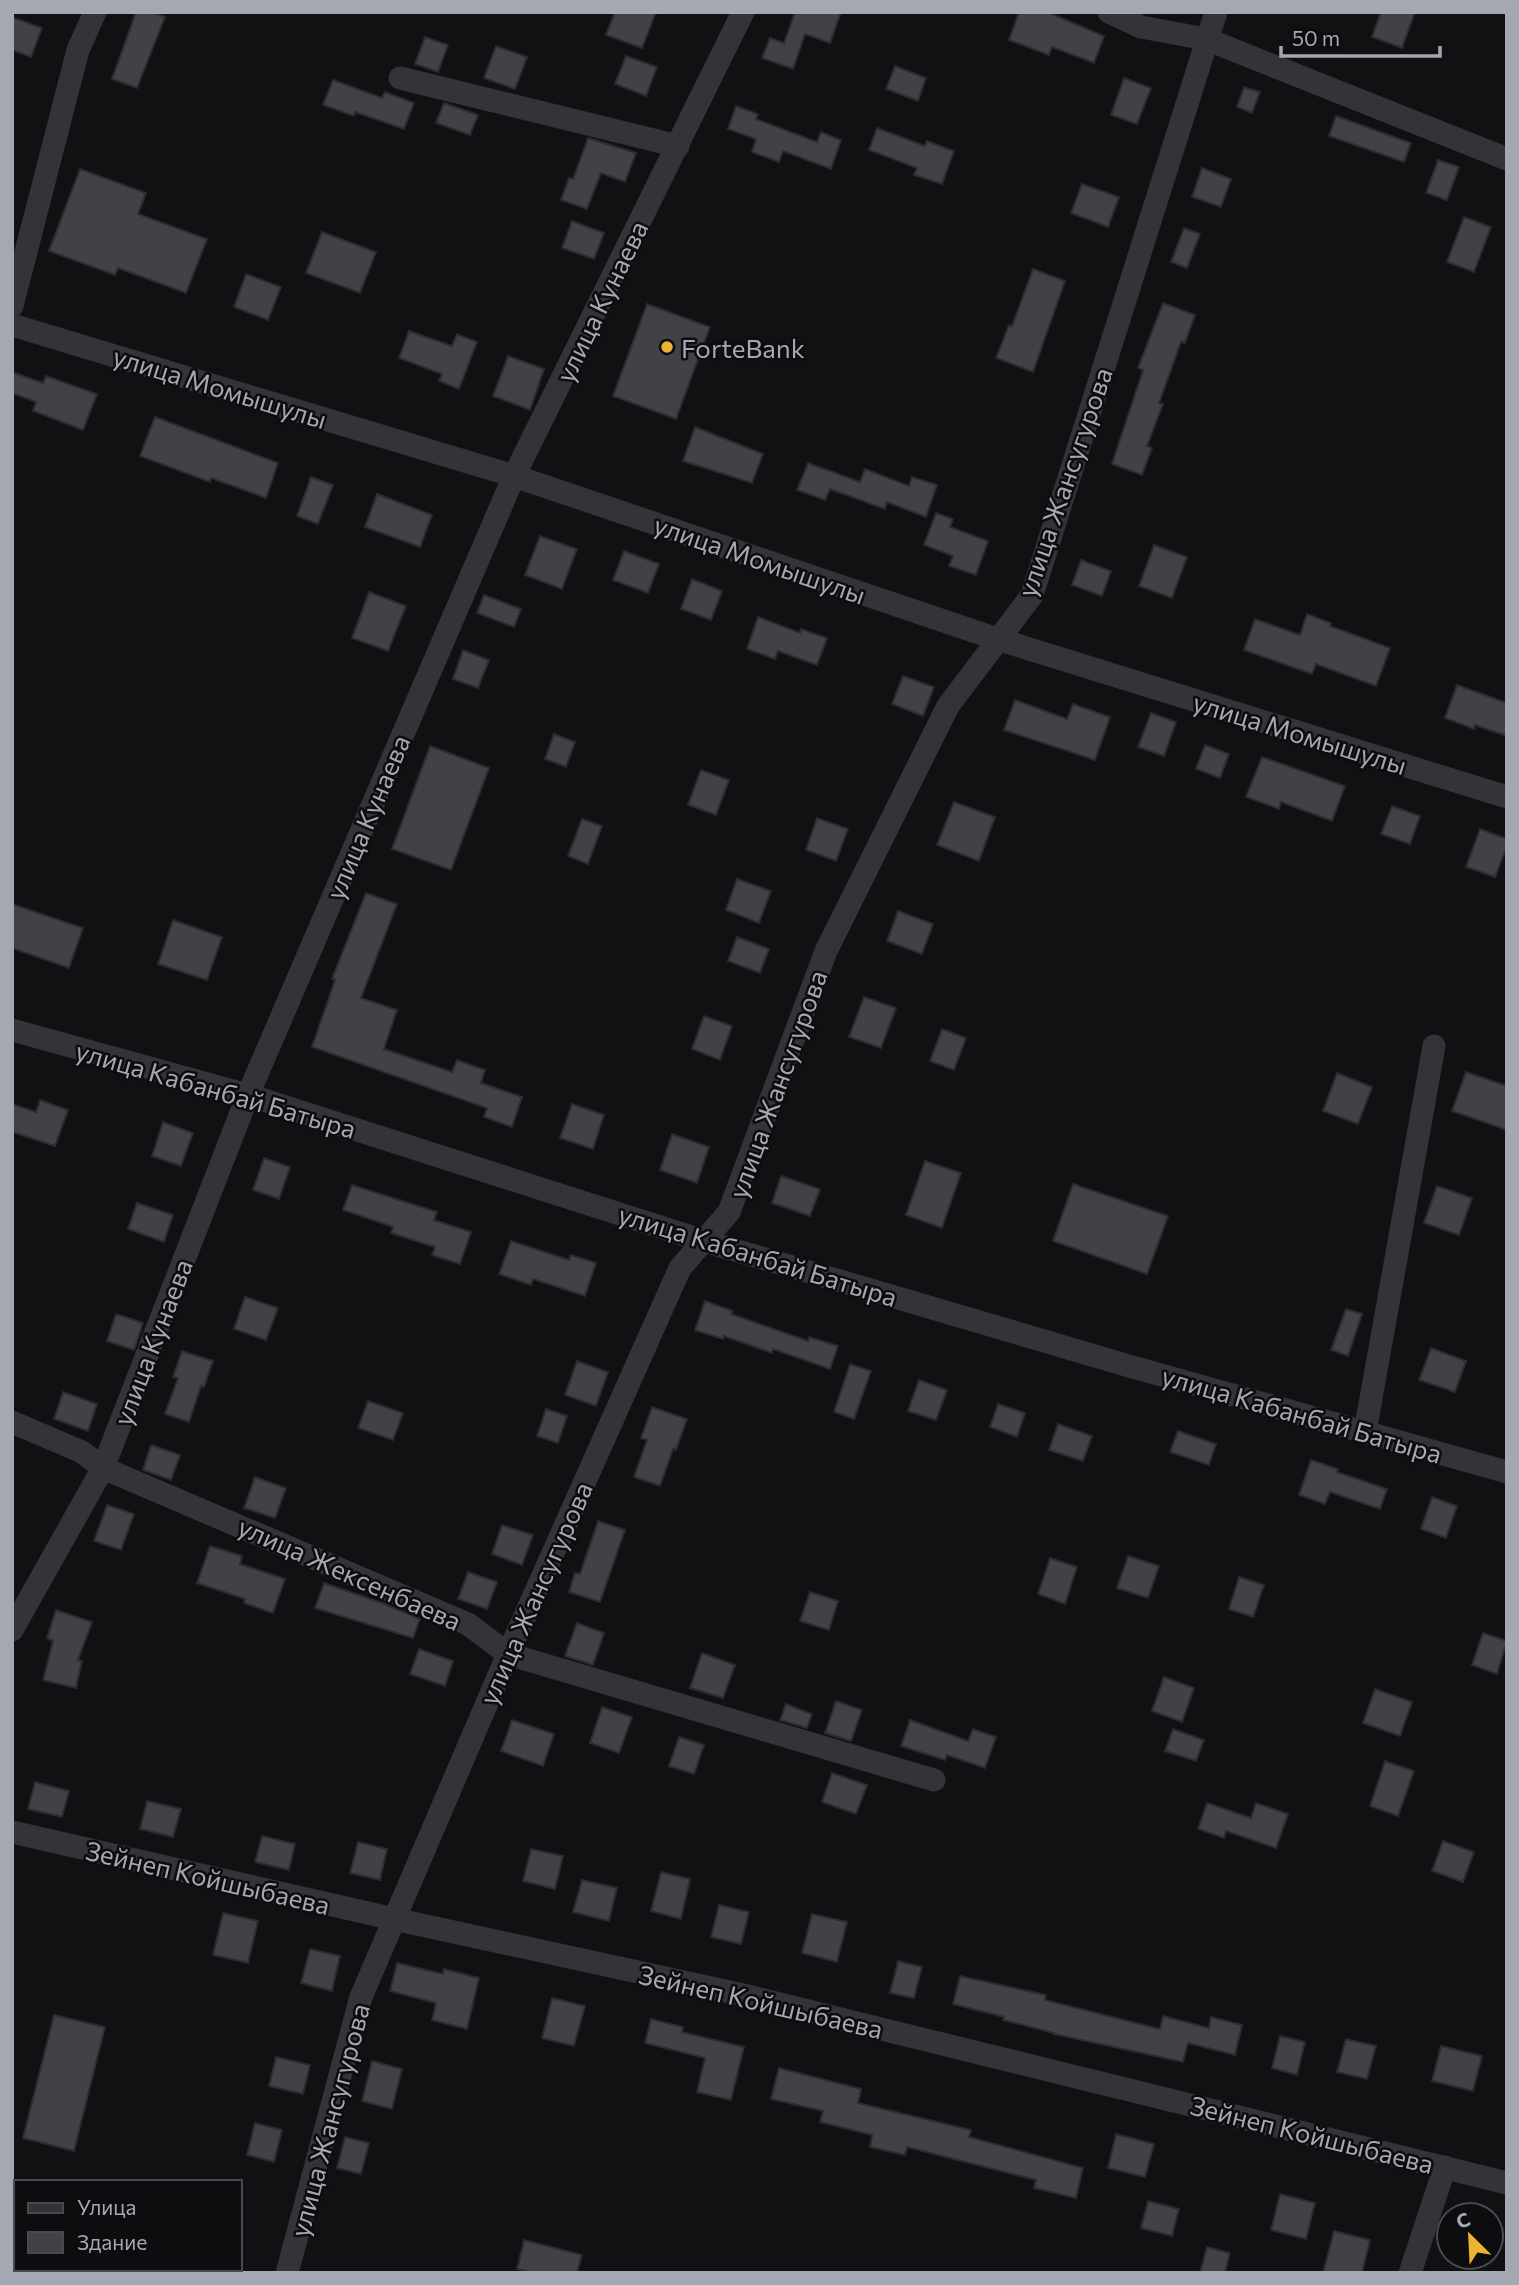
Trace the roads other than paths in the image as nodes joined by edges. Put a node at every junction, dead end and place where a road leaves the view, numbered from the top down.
1 (94, 12) edge
2 (743, 12) edge
3 (1109, 12) edge
4 (1216, 12) edge
5 (1206, 39) junction
6 (400, 78) dead end
7 (678, 146) junction
8 (1507, 159) edge
9 (12, 306) edge
10 (12, 325) edge
11 (514, 476) junction
12 (997, 639) junction
13 (1507, 797) edge
14 (12, 1030) edge
15 (1434, 1046) dead end
16 (248, 1095) junction
17 (704, 1241) junction
18 (12, 1422) edge
19 (1365, 1432) junction
20 (103, 1468) junction
21 (1507, 1472) edge
22 (12, 1630) edge
23 (508, 1654) junction
24 (934, 1780) dead end
25 (12, 1832) edge
26 (394, 1919) junction
27 (1445, 2166) junction
28 (1507, 2183) edge
29 (287, 2273) edge
30 (1410, 2273) edge

1 - 9 street
2 - 7 street, улица Кунаева
3 - 5 street
4 - 5 street, улица Жансугурова
5 - 8 street
5 - 12 street, улица Жансугурова
6 - 7 street
7 - 11 street, улица Кунаева
10 - 11 street, улица Момышулы
11 - 12 street, улица Момышулы
11 - 16 street, улица Кунаева
12 - 13 street, улица Момышулы
12 - 17 street, улица Жансугурова
14 - 16 street, улица Кабанбай Батыра
15 - 19 street
16 - 17 street, улица Кабанбай Батыра
16 - 20 street, улица Кунаева
17 - 19 street, улица Кабанбай Батыра
17 - 23 street, улица Жансугурова
18 - 20 street, улица Жексенбаева
19 - 21 street, улица Кабанбай Батыра
20 - 22 street, улица Кунаева
20 - 23 street, улица Жексенбаева
23 - 24 street, улица Жексенбаева
23 - 26 street, улица Жансугурова
25 - 26 street, Зейнеп Койшыбаева
26 - 27 street, Зейнеп Койшыбаева
26 - 29 street, улица Жансугурова
27 - 28 street, Зейнеп Койшыбаева
27 - 30 street

